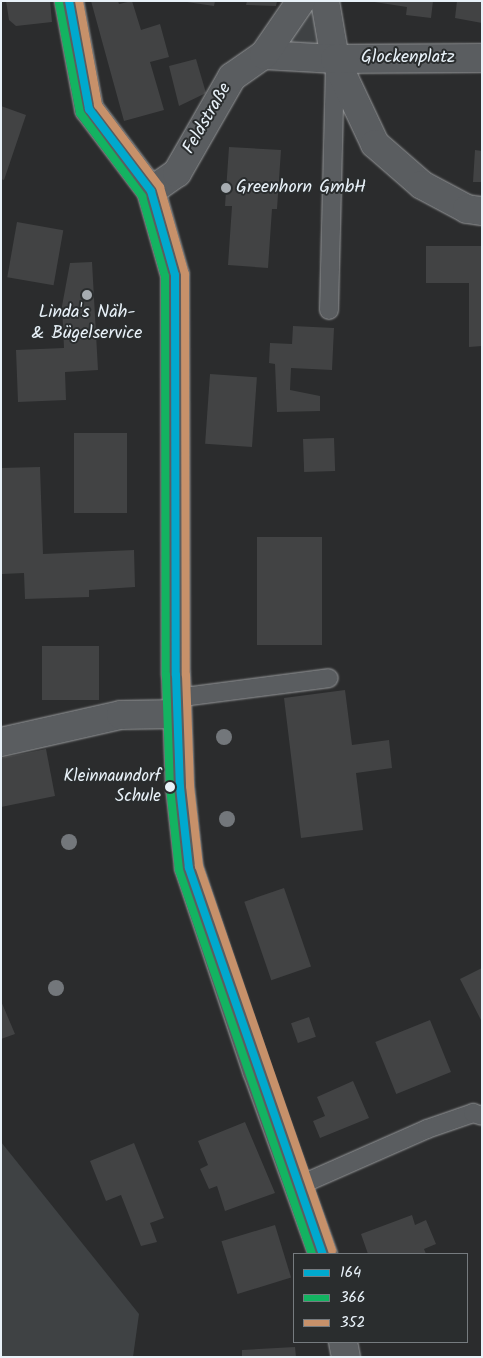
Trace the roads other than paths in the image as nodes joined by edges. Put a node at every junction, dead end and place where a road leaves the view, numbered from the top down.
1 (70, 1) edge
2 (301, 1) edge
3 (325, 1) edge
4 (264, 55) junction
5 (482, 58) edge
6 (335, 59) junction
7 (151, 191) junction
8 (482, 211) edge
9 (329, 310) dead end
10 (329, 678) dead end
11 (176, 706) junction
12 (1, 742) edge
13 (482, 1116) edge
14 (300, 1184) junction
15 (323, 1253) edge
16 (343, 1343) edge
17 (346, 1357) edge

1 - 7 street
2 - 4 street, Feldstraße
3 - 6 street
4 - 6 street, Glockenplatz
4 - 7 street, Feldstraße
5 - 6 street, Glockenplatz
6 - 8 street, Glockenplatz
6 - 9 lane
7 - 11 street
10 - 11 lane
11 - 12 street
11 - 14 street
13 - 14 lane
14 - 15 street
16 - 17 street

